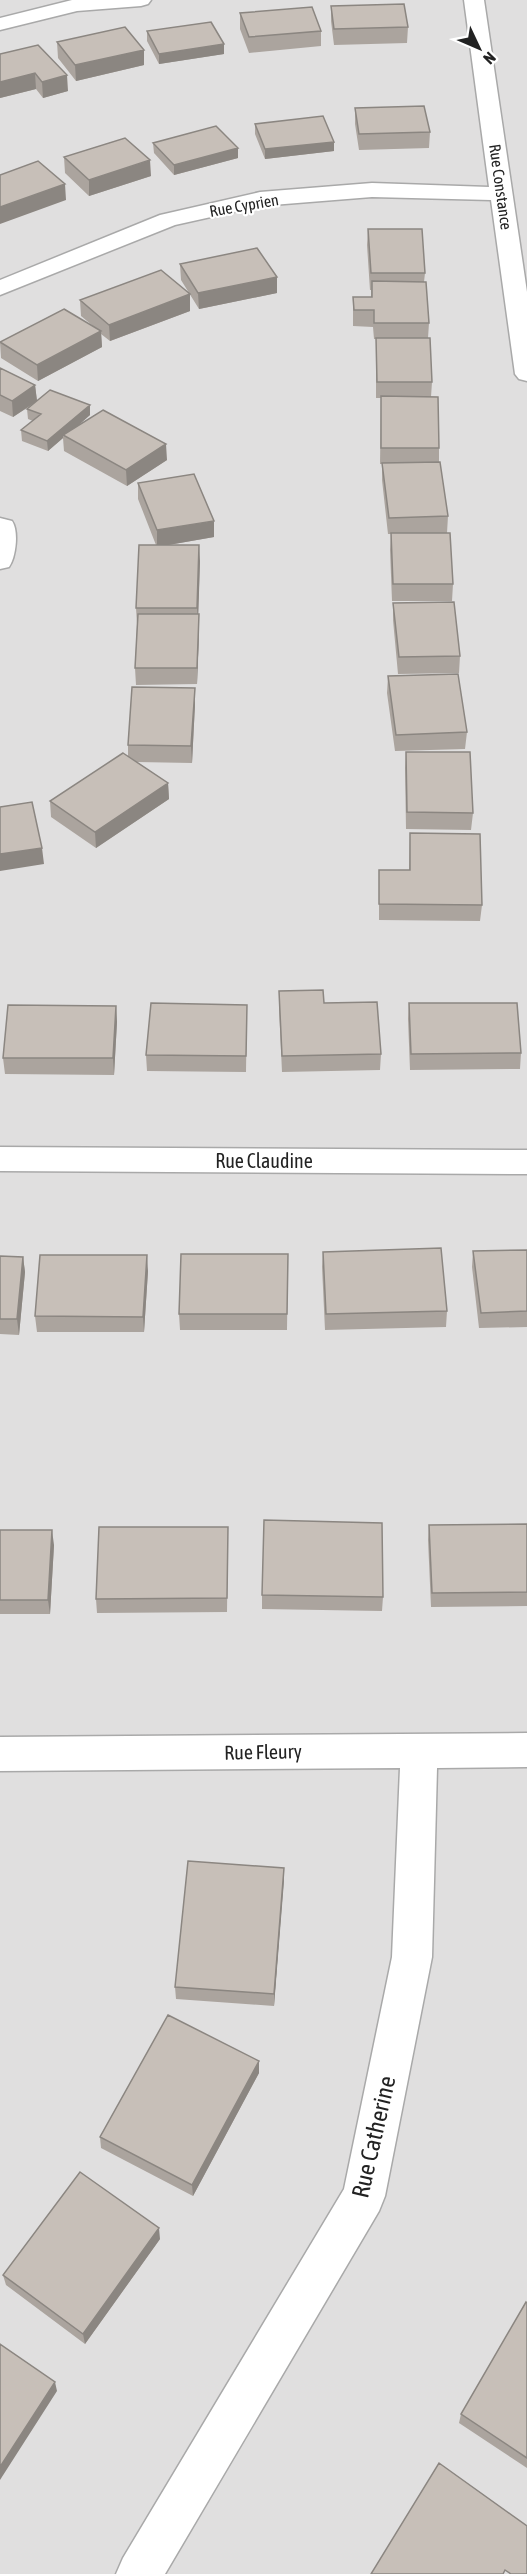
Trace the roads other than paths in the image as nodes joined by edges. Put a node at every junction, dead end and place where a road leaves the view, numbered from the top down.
1 (141, 0) edge
2 (474, 0) edge
3 (75, 3) edge
4 (0, 24) edge
5 (502, 194) junction
6 (0, 288) edge
7 (527, 374) edge
8 (0, 526) edge
9 (0, 561) edge
10 (0, 1160) edge
11 (527, 1162) edge
12 (419, 1750) junction
13 (527, 1750) edge
14 (0, 1754) edge
15 (139, 2574) edge

1 - 3 street
2 - 5 street, Rue Constance
3 - 4 street
5 - 6 street, Rue Cyprien
5 - 7 street, Rue Constance
8 - 9 street
10 - 11 street, Rue Claudine
12 - 13 street, Rue Fleury
12 - 14 street, Rue Fleury
12 - 15 street, Rue Catherine

